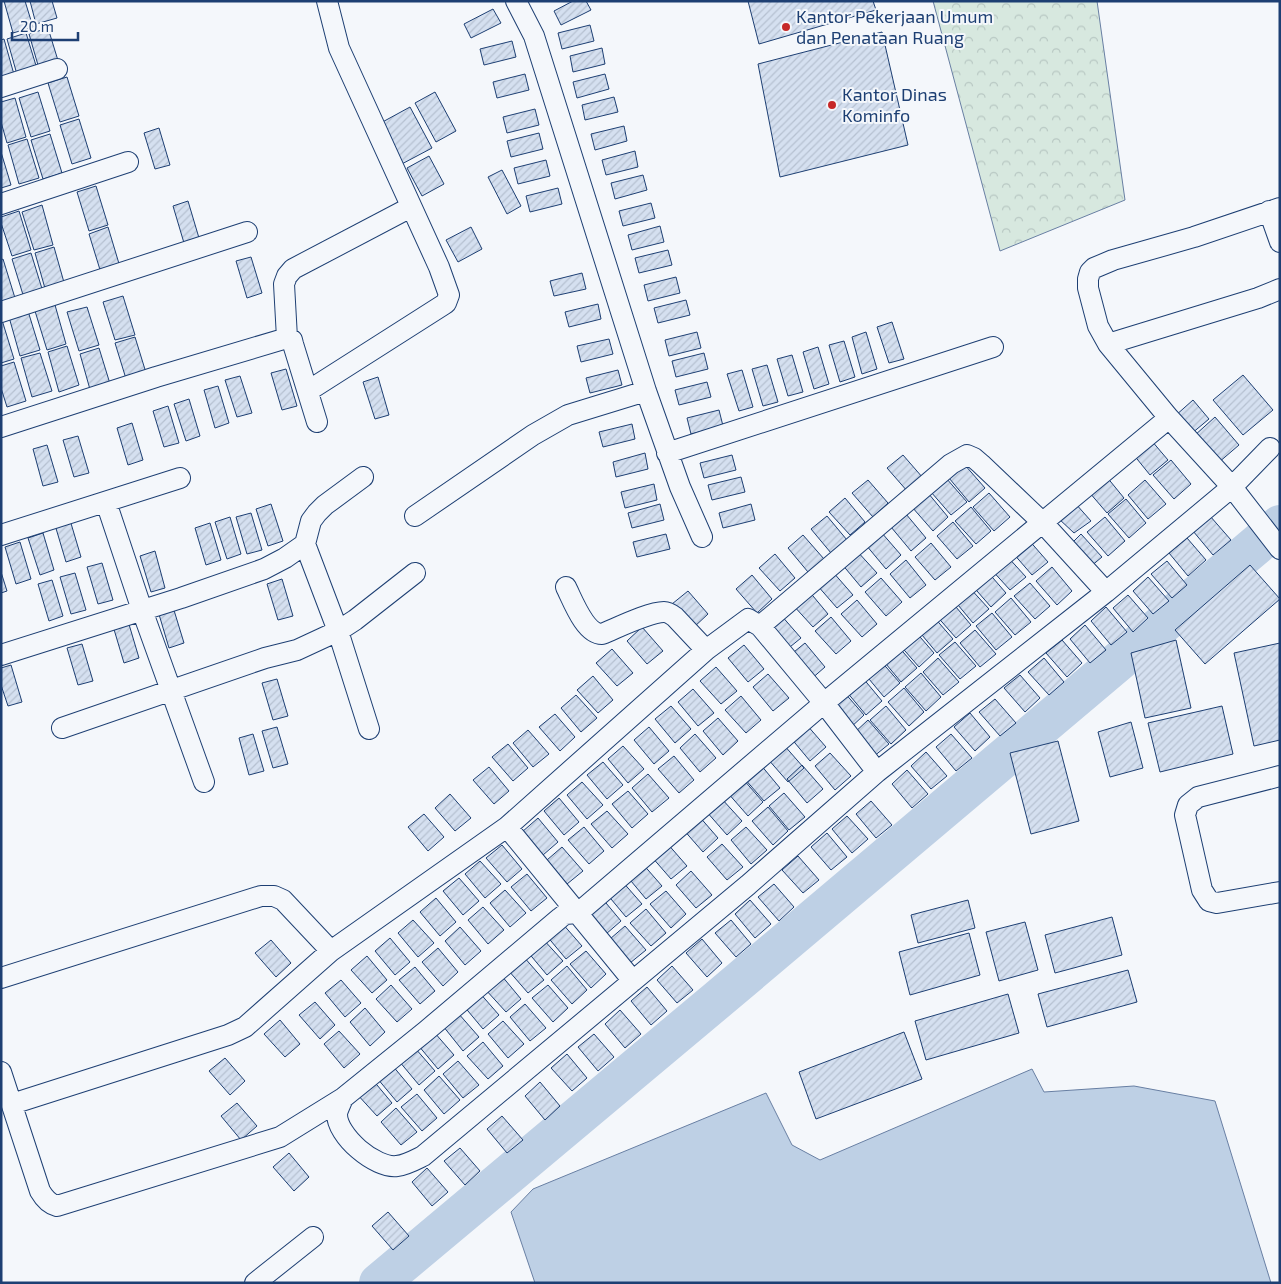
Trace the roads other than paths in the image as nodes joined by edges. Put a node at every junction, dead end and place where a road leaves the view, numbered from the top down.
1 (327, 1) edge
2 (516, 1) edge
3 (57, 69) dead end
4 (1, 87) edge
5 (128, 162) dead end
6 (1, 204) edge
7 (411, 208) junction
8 (1274, 210) edge
9 (248, 232) dead end
10 (1280, 242) edge
11 (1280, 289) edge
12 (1, 312) edge
13 (287, 338) junction
14 (1108, 344) junction
15 (994, 347) dead end
16 (308, 390) junction
17 (646, 391) junction
18 (1168, 418) junction
19 (317, 422) dead end
20 (1, 427) edge
21 (1270, 448) dead end
22 (667, 453) junction
23 (363, 477) dead end
24 (180, 478) dead end
25 (1232, 487) junction
26 (106, 502) junction
27 (415, 516) dead end
28 (1042, 523) junction
29 (1, 535) edge
30 (702, 537) dead end
31 (1272, 538) edge
32 (305, 544) junction
33 (415, 573) dead end
34 (566, 587) dead end
35 (1106, 592) junction
36 (142, 610) junction
37 (760, 626) junction
38 (338, 631) junction
39 (706, 650) junction
40 (1, 654) edge
41 (171, 690) junction
42 (824, 703) junction
43 (62, 728) dead end
44 (369, 729) dead end
45 (876, 772) junction
46 (1280, 776) edge
47 (204, 782) dead end
48 (507, 828) junction
49 (1280, 892) edge
50 (578, 913) junction
51 (331, 951) junction
52 (1, 978) edge
53 (633, 982) junction
54 (1, 1072) edge
55 (343, 1098) junction
56 (12, 1104) junction
57 (313, 1237) dead end
58 (255, 1283) edge

1 - 7 street
2 - 17 street
3 - 4 street
5 - 6 street
7 - 13 street
7 - 16 street
8 - 10 street
8 - 14 street
9 - 12 street
11 - 14 street
13 - 16 street
13 - 20 street
14 - 18 street
15 - 22 street
16 - 19 street
17 - 22 street
17 - 27 street
18 - 25 street
18 - 28 street
21 - 25 street
22 - 30 street
23 - 32 street
24 - 26 street
25 - 31 street
25 - 35 street
26 - 29 street
26 - 36 street
28 - 35 street
28 - 37 street
28 - 42 street
32 - 36 street
32 - 38 street
33 - 38 street
34 - 39 street
35 - 45 street
36 - 40 street
36 - 41 street
37 - 39 street
37 - 42 street
38 - 41 street
38 - 44 street
39 - 48 street
41 - 43 street
41 - 47 street
42 - 45 street
42 - 50 street
45 - 53 street
46 - 49 street
48 - 50 street
48 - 51 street
50 - 53 street
50 - 55 street
51 - 52 street
51 - 56 street
53 - 55 street
54 - 56 street
55 - 56 street
57 - 58 street

